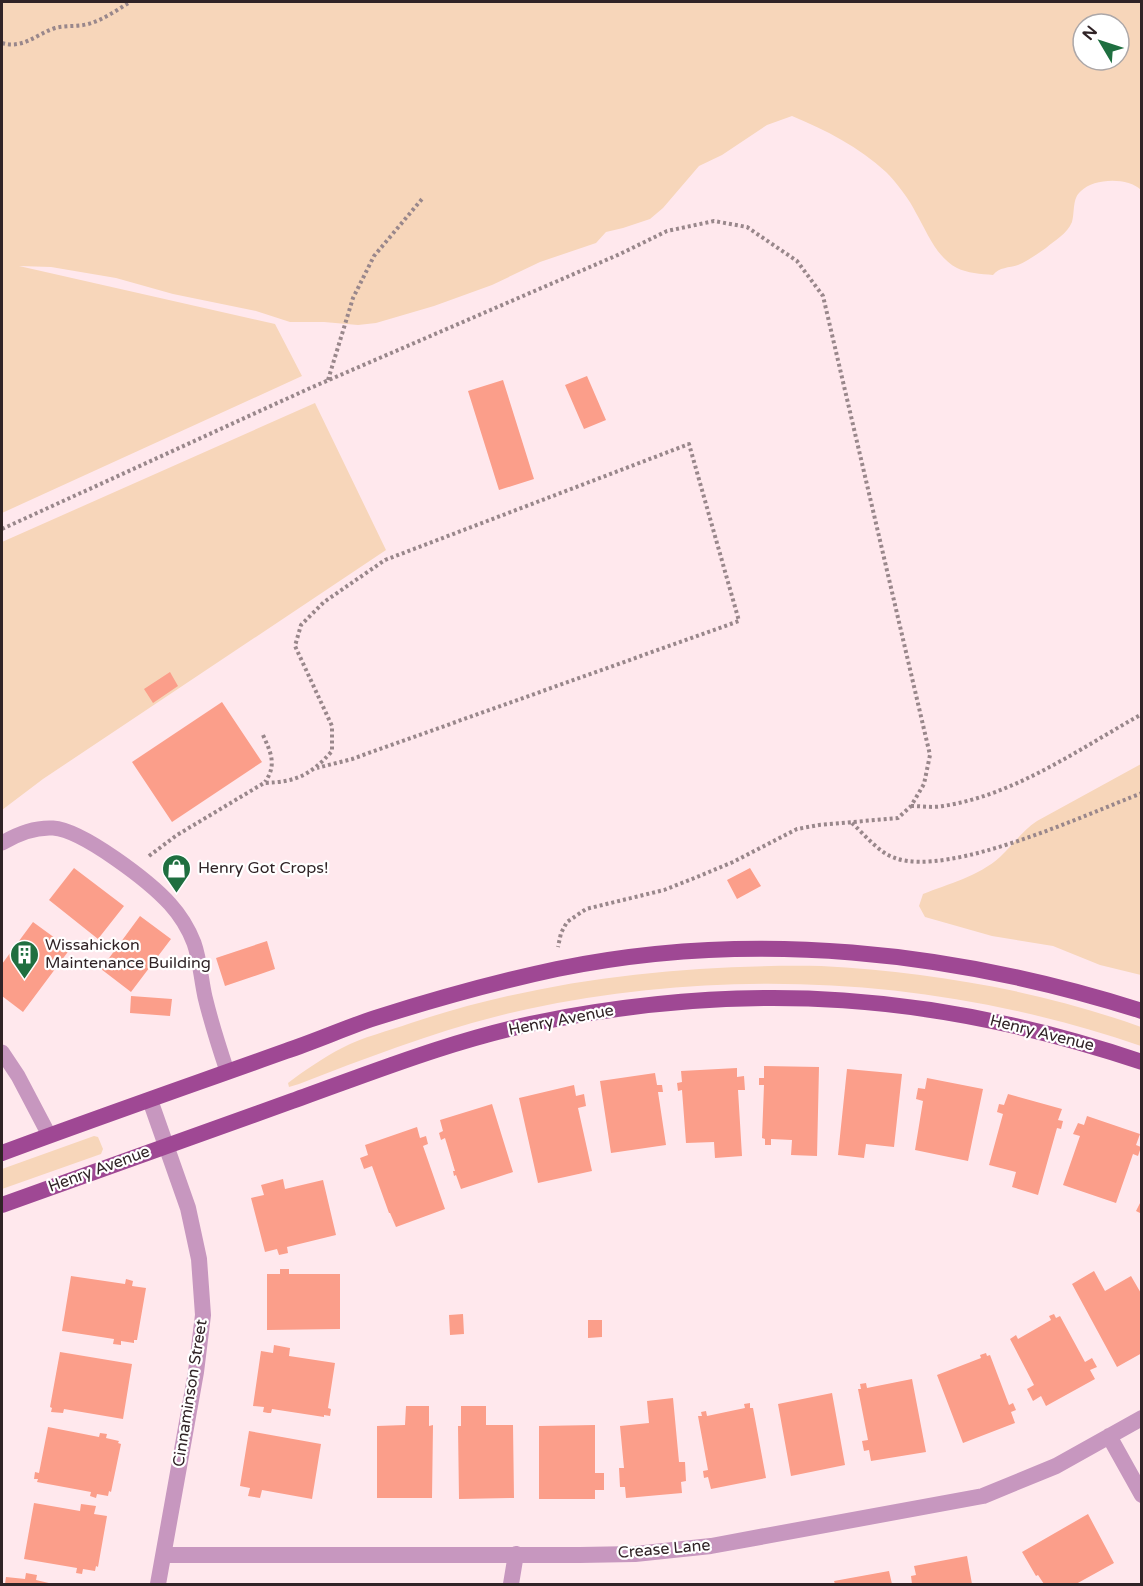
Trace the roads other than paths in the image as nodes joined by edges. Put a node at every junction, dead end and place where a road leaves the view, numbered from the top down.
1 (2, 843) edge
2 (1142, 1011) edge
3 (2, 1052) edge
4 (1142, 1062) edge
5 (227, 1071) junction
6 (150, 1100) junction
7 (49, 1135) junction
8 (166, 1145) junction
9 (2, 1153) edge
10 (2, 1205) edge
11 (1142, 1418) edge
12 (1109, 1436) junction
13 (1142, 1495) edge
14 (516, 1554) junction
15 (164, 1555) junction
16 (159, 1584) edge
17 (511, 1584) edge

1 - 5 lane
2 - 5 main road
3 - 7 lane
4 - 8 main road, Henry Avenue
5 - 6 main road
6 - 7 main road
6 - 8 street, Cinnaminson Street
7 - 9 main road
8 - 10 main road, Henry Avenue
8 - 15 street, Cinnaminson Street
11 - 12 street, Crease Lane
12 - 13 street
12 - 14 street, Crease Lane
14 - 15 street, Crease Lane
14 - 17 street
15 - 16 street, Cinnaminson Street

